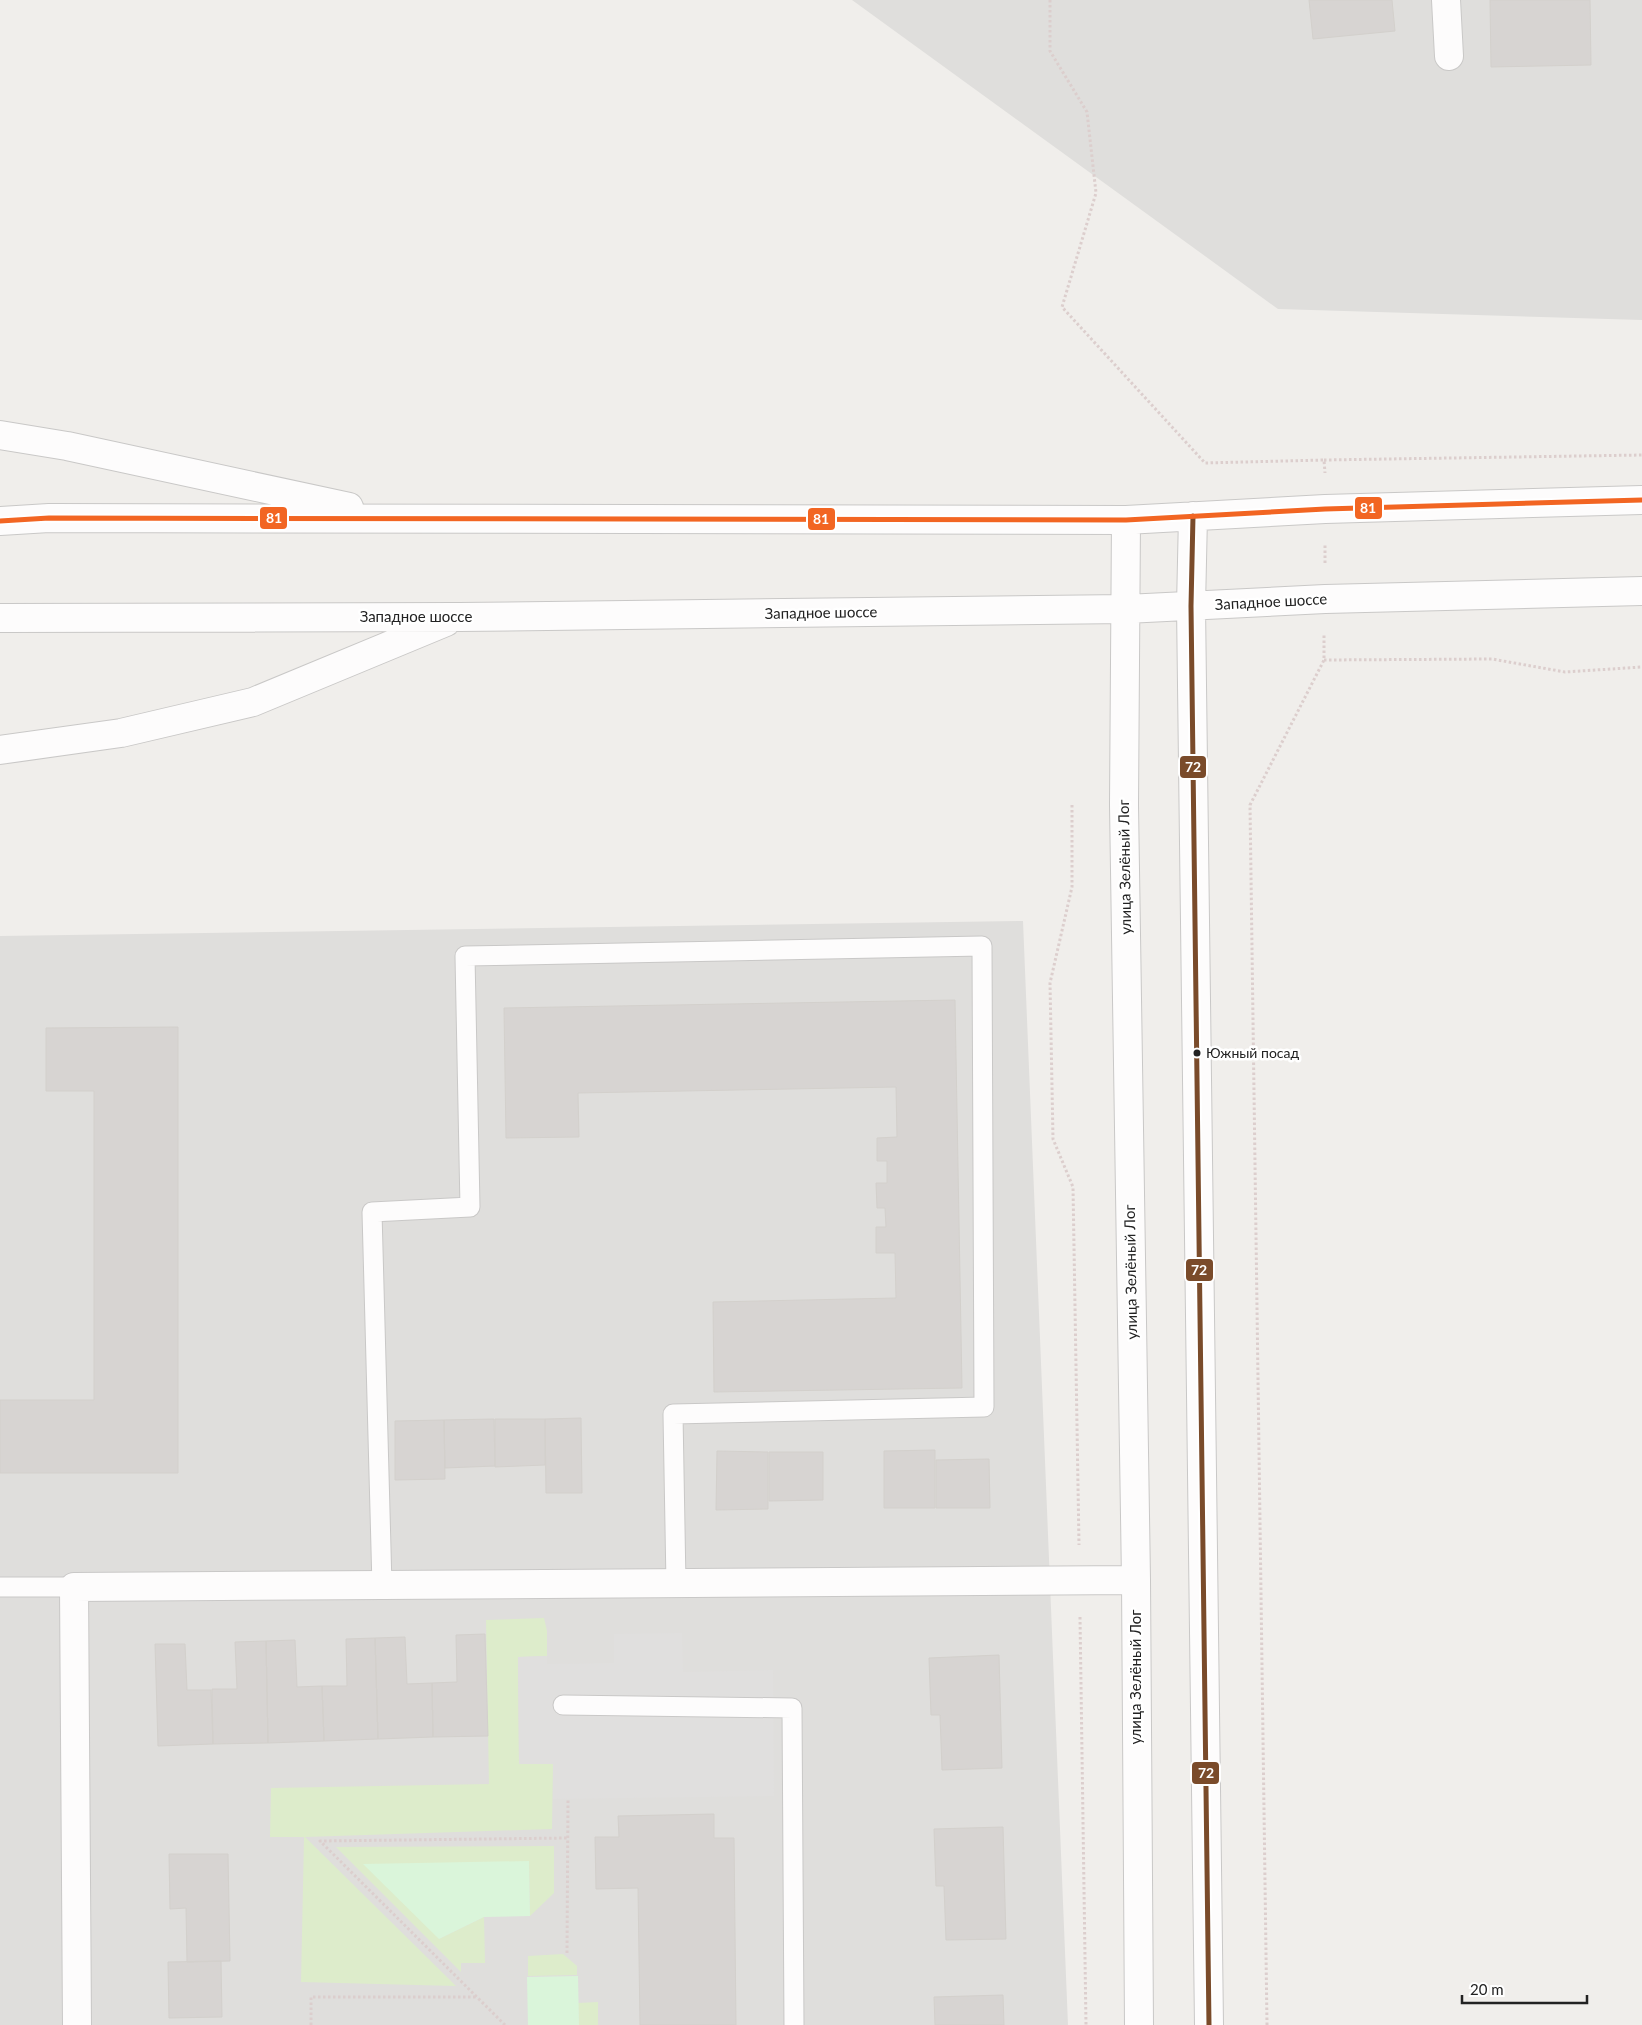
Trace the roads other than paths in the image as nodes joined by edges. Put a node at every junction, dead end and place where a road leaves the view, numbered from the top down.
1 (1446, 0) edge
2 (1449, 56) dead end
3 (0, 434) edge
4 (1642, 500) edge
5 (1193, 516) junction
6 (402, 518) junction
7 (1126, 520) junction
8 (0, 521) edge
9 (1642, 591) edge
10 (1191, 606) junction
11 (1126, 609) junction
12 (459, 617) junction
13 (0, 618) edge
14 (0, 750) edge
15 (1136, 1580) junction
16 (676, 1584) junction
17 (382, 1586) junction
18 (0, 1587) edge
19 (74, 1588) junction
20 (563, 1705) dead end
21 (77, 2025) edge
22 (794, 2025) edge
23 (1139, 2025) edge
24 (1209, 2025) edge

1 - 2 street
3 - 6 street
4 - 5 street
5 - 7 street
5 - 10 street
6 - 7 street
6 - 8 street
7 - 11 street, улица Зелёный Лог
9 - 10 street, Западное шоссе
10 - 11 street, Западное шоссе
10 - 24 street
11 - 12 street, Западное шоссе
11 - 15 street, улица Зелёный Лог
12 - 13 street, Западное шоссе
12 - 14 street
15 - 16 street
15 - 23 street, улица Зелёный Лог
16 - 17 street
16 - 17 lane
17 - 19 street
18 - 19 lane
19 - 21 street
20 - 22 lane

